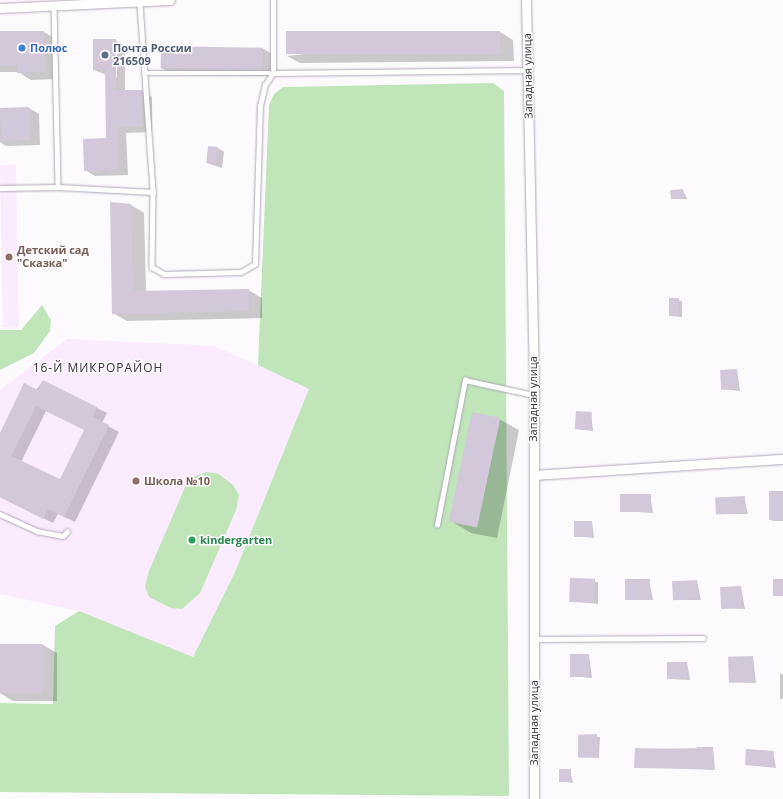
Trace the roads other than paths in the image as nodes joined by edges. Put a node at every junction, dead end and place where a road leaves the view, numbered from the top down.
1 (170, 0) edge
2 (273, 0) edge
3 (526, 0) edge
4 (54, 3) edge
5 (140, 4) junction
6 (0, 8) edge
7 (528, 70) junction
8 (147, 73) junction
9 (273, 73) junction
10 (58, 187) junction
11 (0, 188) edge
12 (153, 192) junction
13 (534, 395) junction
14 (783, 459) edge
15 (534, 475) junction
16 (0, 514) edge
17 (437, 525) dead end
18 (67, 532) dead end
19 (703, 638) dead end
20 (533, 639) junction
21 (534, 799) edge

1 - 5 street
2 - 9 lane
3 - 7 street, Западная улица
4 - 5 street
4 - 6 street
4 - 10 lane
5 - 8 lane
7 - 9 lane
7 - 13 street, Западная улица
8 - 9 lane
8 - 12 lane
9 - 12 lane
10 - 11 lane
10 - 12 lane
13 - 15 street, Западная улица
13 - 17 lane
14 - 15 street
15 - 20 street, Западная улица
16 - 18 lane
19 - 20 lane
20 - 21 street, Западная улица

